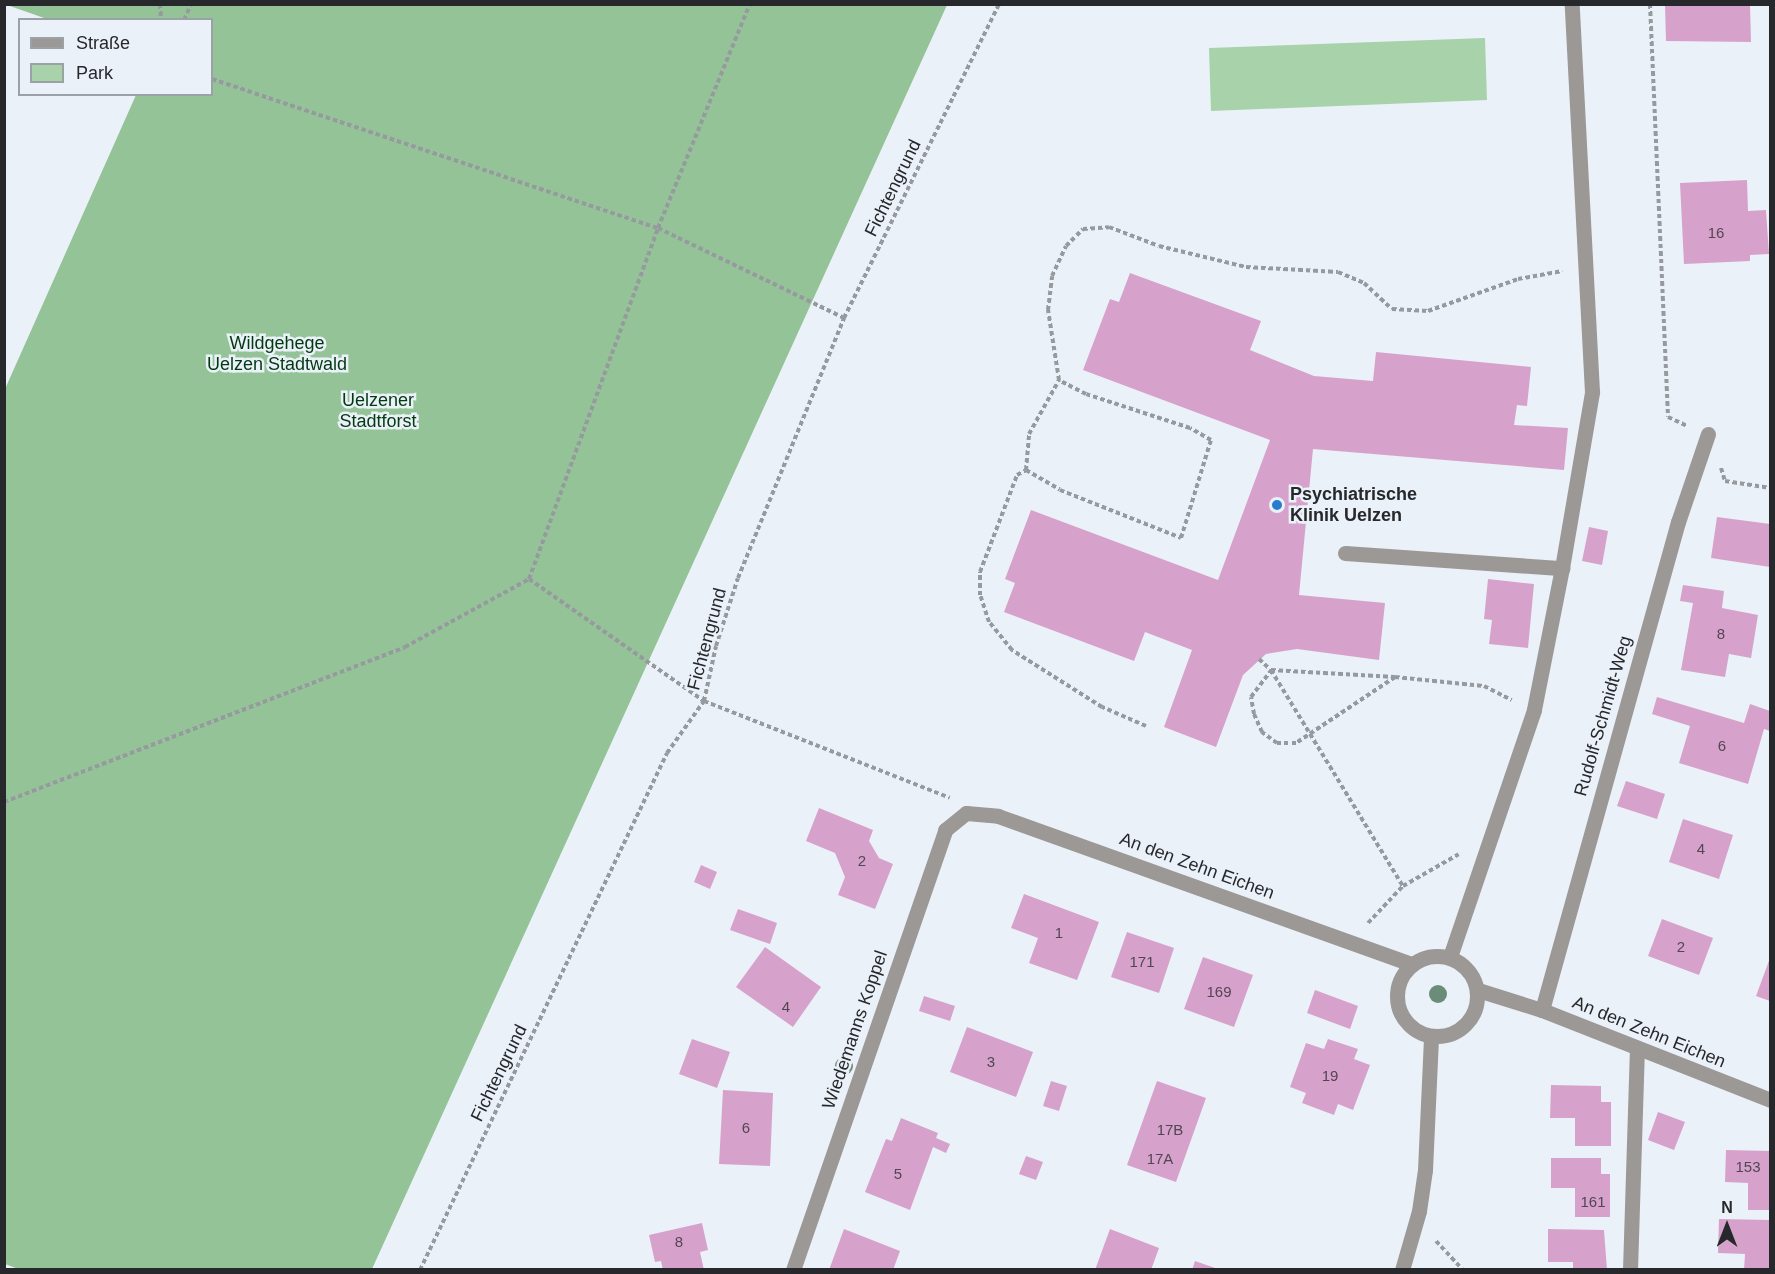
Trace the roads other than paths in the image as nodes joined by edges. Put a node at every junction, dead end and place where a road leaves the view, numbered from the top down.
1 (1572, 4) edge
2 (1708, 435) road end
3 (1345, 553) dead end
4 (1562, 568) junction
5 (966, 813) joint
6 (1450, 957) junction
7 (1412, 964) junction
8 (1478, 990) junction
9 (1542, 1010) junction
10 (1431, 1036) junction
11 (1637, 1050) junction
12 (1770, 1100) edge
13 (793, 1269) edge
14 (1402, 1269) edge
15 (1630, 1269) edge

1 - 4 street
2 - 9 street, Rudolf-Schmidt-Weg
3 - 4 street
4 - 6 street
5 - 7 street, An den Zehn Eichen
5 - 13 street, Wiedemanns Koppel
6 - 7 street
6 - 8 street
7 - 10 street
8 - 9 street, An den Zehn Eichen
8 - 10 street
9 - 11 street, An den Zehn Eichen
10 - 14 street
11 - 12 street, An den Zehn Eichen
11 - 15 street

